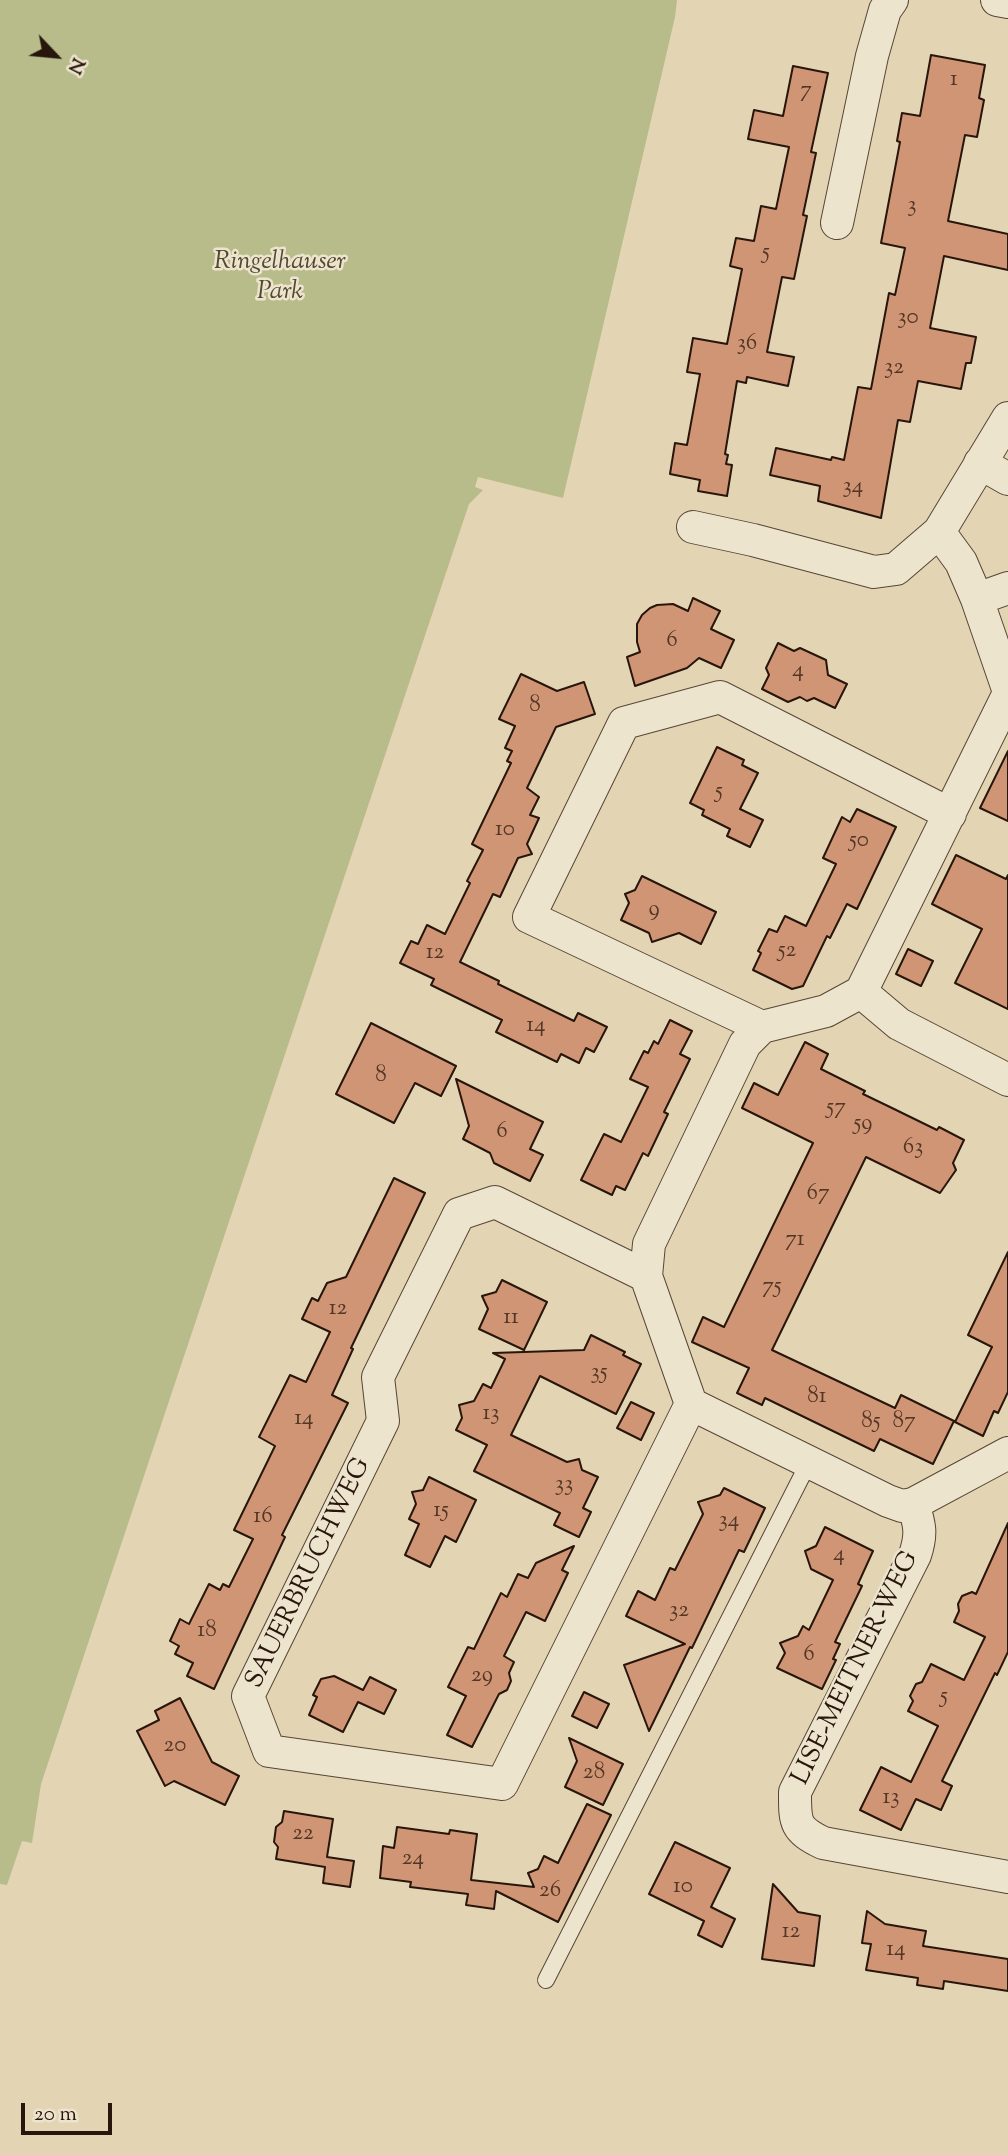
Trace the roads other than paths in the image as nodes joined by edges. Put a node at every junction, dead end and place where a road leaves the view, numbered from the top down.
1 (892, 0) edge
2 (997, 0) edge
3 (1008, 2) edge
4 (838, 223) dead end
5 (1008, 418) edge
6 (980, 463) junction
7 (1008, 479) edge
8 (693, 527) dead end
9 (939, 532) junction
10 (1008, 588) edge
11 (977, 599) junction
12 (1008, 692) edge
13 (950, 814) junction
14 (861, 992) junction
15 (762, 1027) junction
16 (1008, 1080) edge
17 (646, 1276) junction
18 (691, 1404) junction
19 (1008, 1453) edge
20 (809, 1462) junction
21 (912, 1504) junction
22 (1008, 1877) edge
23 (545, 1980) dead end

1 - 4 street
2 - 3 street
5 - 6 street
6 - 7 street
6 - 9 street
8 - 9 street
9 - 11 street
10 - 11 street
11 - 12 street
12 - 13 street
13 - 14 street
13 - 15 street
14 - 15 street
14 - 16 street
15 - 17 street
17 - 18 street
17 - 18 street, SAUERBRUCHWEG
18 - 20 street
19 - 21 street
20 - 21 street
20 - 23 lane
21 - 22 street, LISE-MEITNER-WEG

